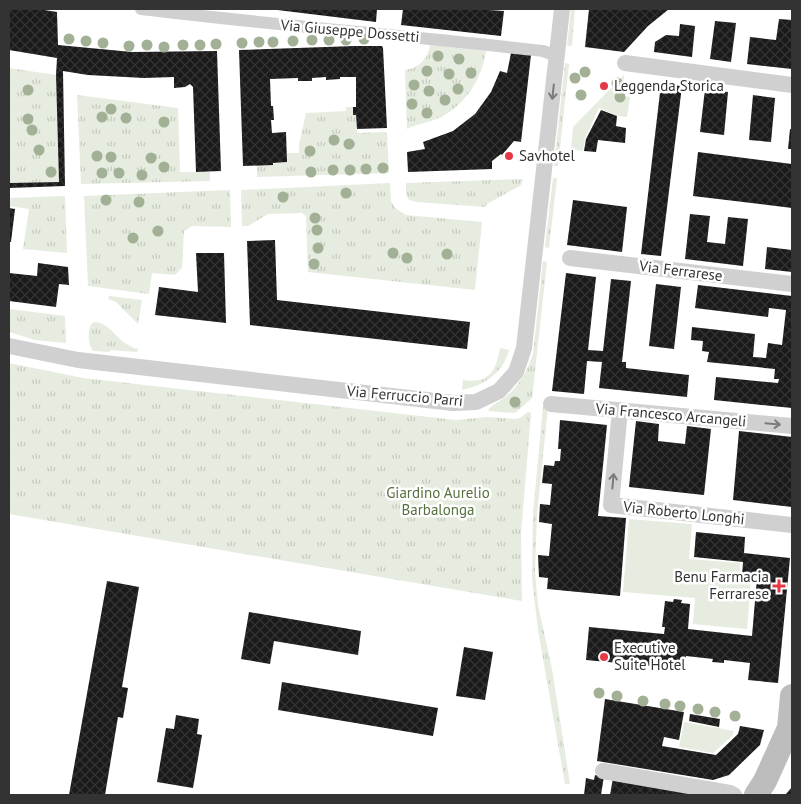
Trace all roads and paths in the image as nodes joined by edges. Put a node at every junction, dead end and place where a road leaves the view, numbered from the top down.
1 (141, 9) edge
2 (562, 9) edge
3 (557, 56) junction
4 (625, 63) dead end
5 (792, 85) edge
6 (570, 258) dead end
7 (792, 284) edge
8 (9, 346) edge
9 (550, 404) dead end
10 (620, 410) junction
11 (792, 426) edge
12 (792, 525) edge
13 (792, 696) edge
14 (603, 771) dead end
15 (734, 795) edge
16 (756, 795) edge

1 - 3 street, Via Giuseppe Dossetti
2 - 3 street, Via Ferruccio Parri
3 -> 8 street, Via Ferruccio Parri
4 - 5 street
6 - 7 street, Via Ferrarese
9 - 10 street, Via Francesco Arcangeli
10 -> 11 street, Via Francesco Arcangeli
12 -> 10 street, Via Roberto Longhi
13 - 16 main road
14 - 15 street

